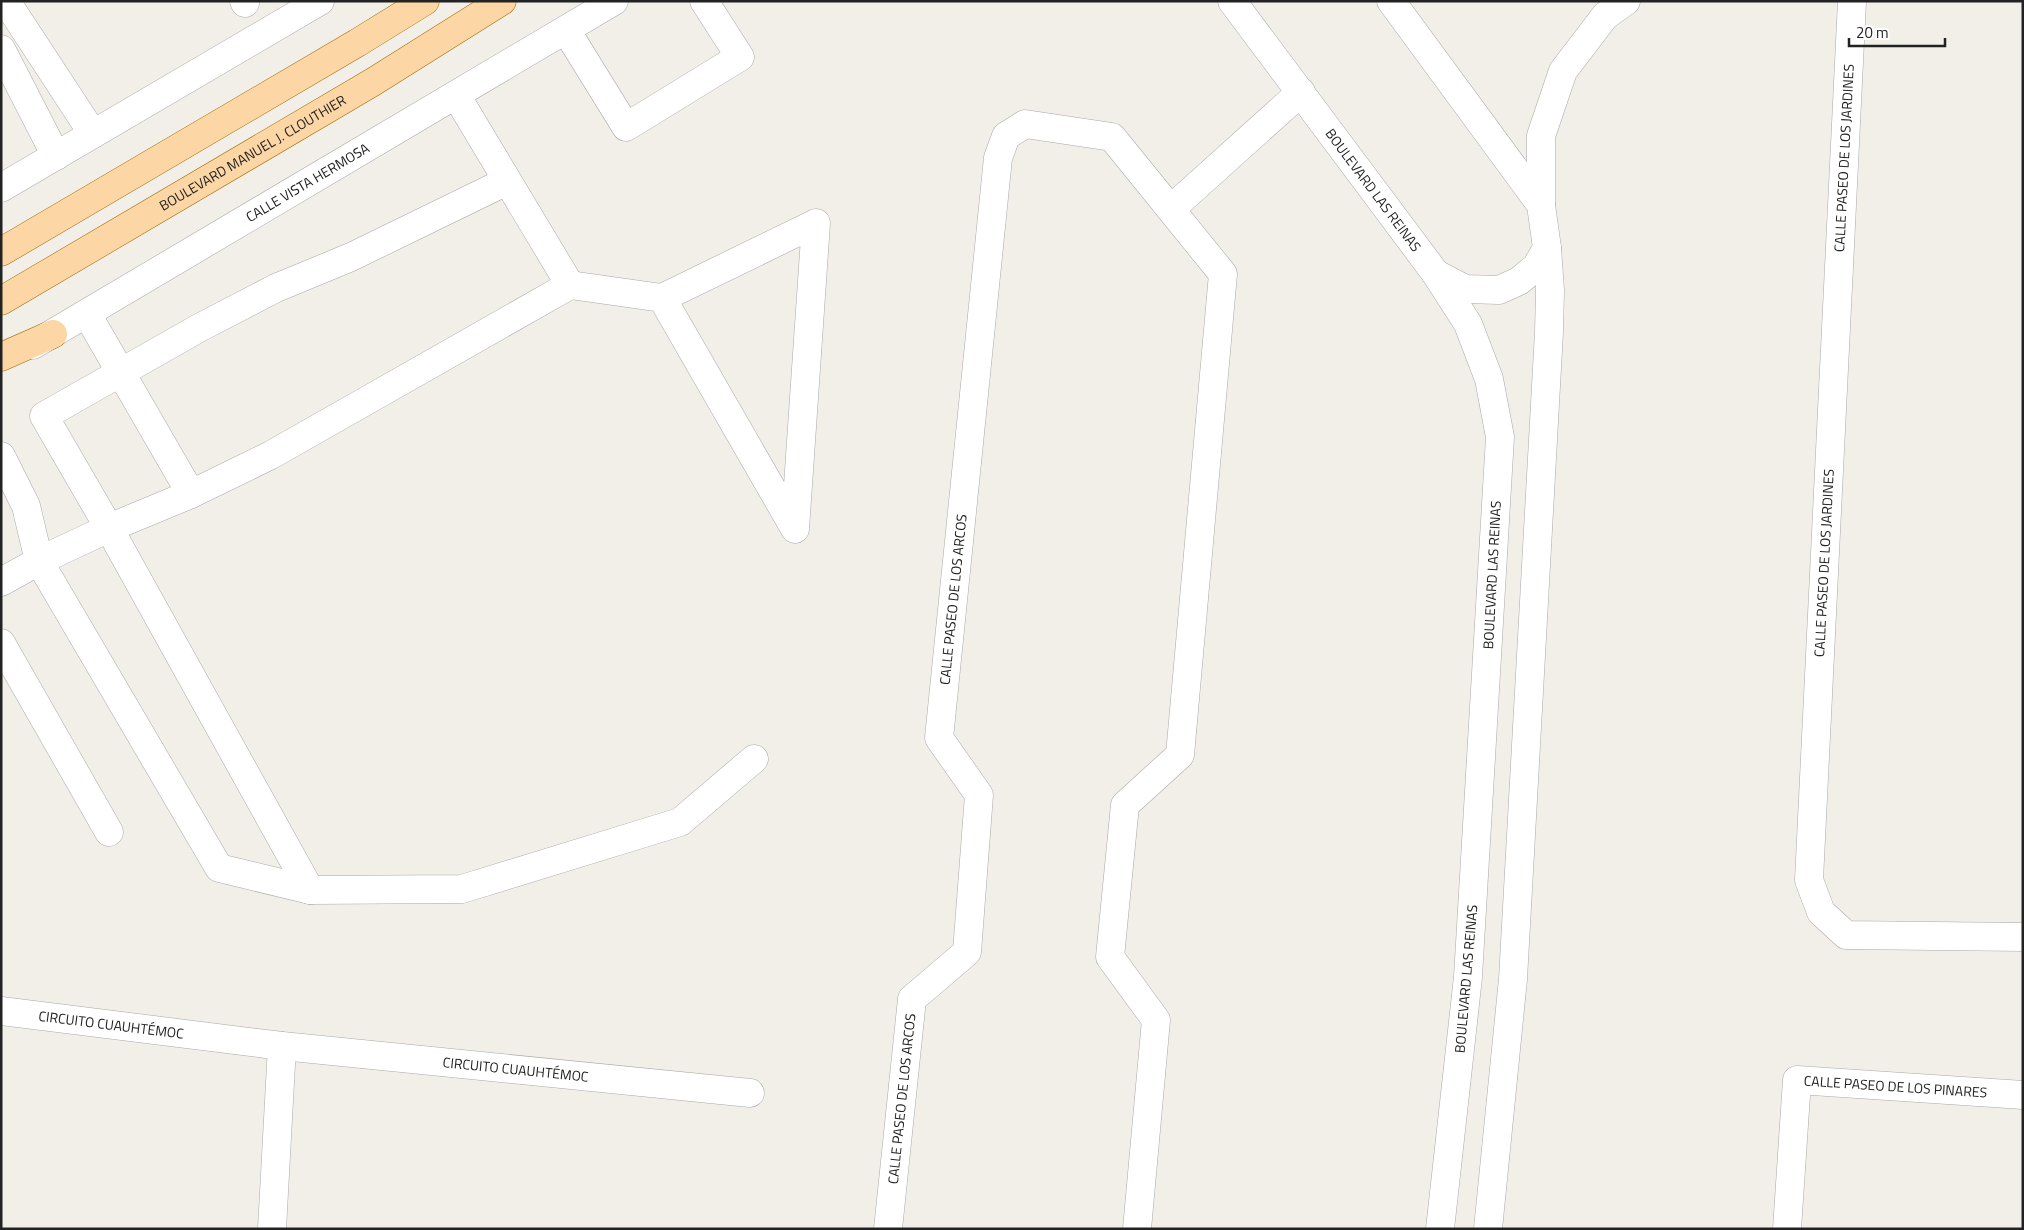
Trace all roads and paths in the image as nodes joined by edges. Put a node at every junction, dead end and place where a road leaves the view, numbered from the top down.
1 (6, 1) edge
2 (320, 1) edge
3 (425, 1) edge
4 (502, 1) edge
5 (614, 1) edge
6 (704, 1) edge
7 (1232, 1) edge
8 (1391, 1) edge
9 (1626, 1) edge
10 (1852, 1) edge
11 (566, 30) junction
12 (1, 49) edge
13 (1301, 92) junction
14 (456, 95) junction
15 (93, 134) junction
16 (56, 156) junction
17 (507, 181) junction
18 (1, 188) edge
19 (1541, 205) junction
20 (1171, 209) junction
21 (1547, 248) junction
22 (1, 252) edge
23 (1436, 274) junction
24 (570, 285) junction
25 (662, 298) junction
26 (1, 301) edge
27 (87, 314) junction
28 (52, 334) junction
29 (1, 357) edge
30 (1, 363) edge
31 (121, 373) junction
32 (1, 456) edge
33 (191, 494) junction
34 (109, 528) junction
35 (39, 561) junction
36 (1, 582) edge
37 (1, 643) edge
38 (754, 759) dead end
39 (109, 832) dead end
40 (310, 890) junction
41 (2023, 937) edge
42 (1, 1011) edge
43 (282, 1046) junction
44 (750, 1093) dead end
45 (2023, 1095) edge
46 (272, 1229) edge
47 (888, 1229) edge
48 (1137, 1229) edge
49 (1440, 1229) edge
50 (1488, 1229) edge
51 (1787, 1229) edge

1 - 15 street
2 - 15 street
3 - 22 main road
4 - 26 main road, BOULEVARD MANUEL J. CLOUTHIER
5 - 11 street, CALLE VISTA HERMOSA
6 - 11 street
7 - 13 street, BOULEVARD LAS REINAS
8 - 19 street
9 - 19 street
10 - 41 street, CALLE PASEO DE LOS JARDINES
11 - 14 street, CALLE VISTA HERMOSA
12 - 16 street
13 - 20 street
13 - 23 street, BOULEVARD LAS REINAS
14 - 17 street
14 - 27 street, CALLE VISTA HERMOSA
15 - 16 street
16 - 18 street
17 - 24 street
17 - 31 street
19 - 21 street
20 - 47 street, CALLE PASEO DE LOS ARCOS
20 - 48 street, CALLE PASEO DE LOS ARCOS
21 - 23 street
21 - 50 street
23 - 49 street, BOULEVARD LAS REINAS
24 - 25 street
24 - 33 street
25 - 25 street
27 - 28 street, CALLE VISTA HERMOSA
27 - 31 street
28 - 29 main road
28 - 30 street, CALLE VISTA HERMOSA
31 - 33 street
31 - 34 street
32 - 35 street
33 - 34 street
34 - 35 street
34 - 40 street
35 - 36 street
35 - 40 street
37 - 39 street
38 - 40 street
42 - 43 street, CIRCUITO CUAUHTÉMOC
43 - 44 street, CIRCUITO CUAUHTÉMOC
43 - 46 street
45 - 51 street, CALLE PASEO DE LOS PINARES

